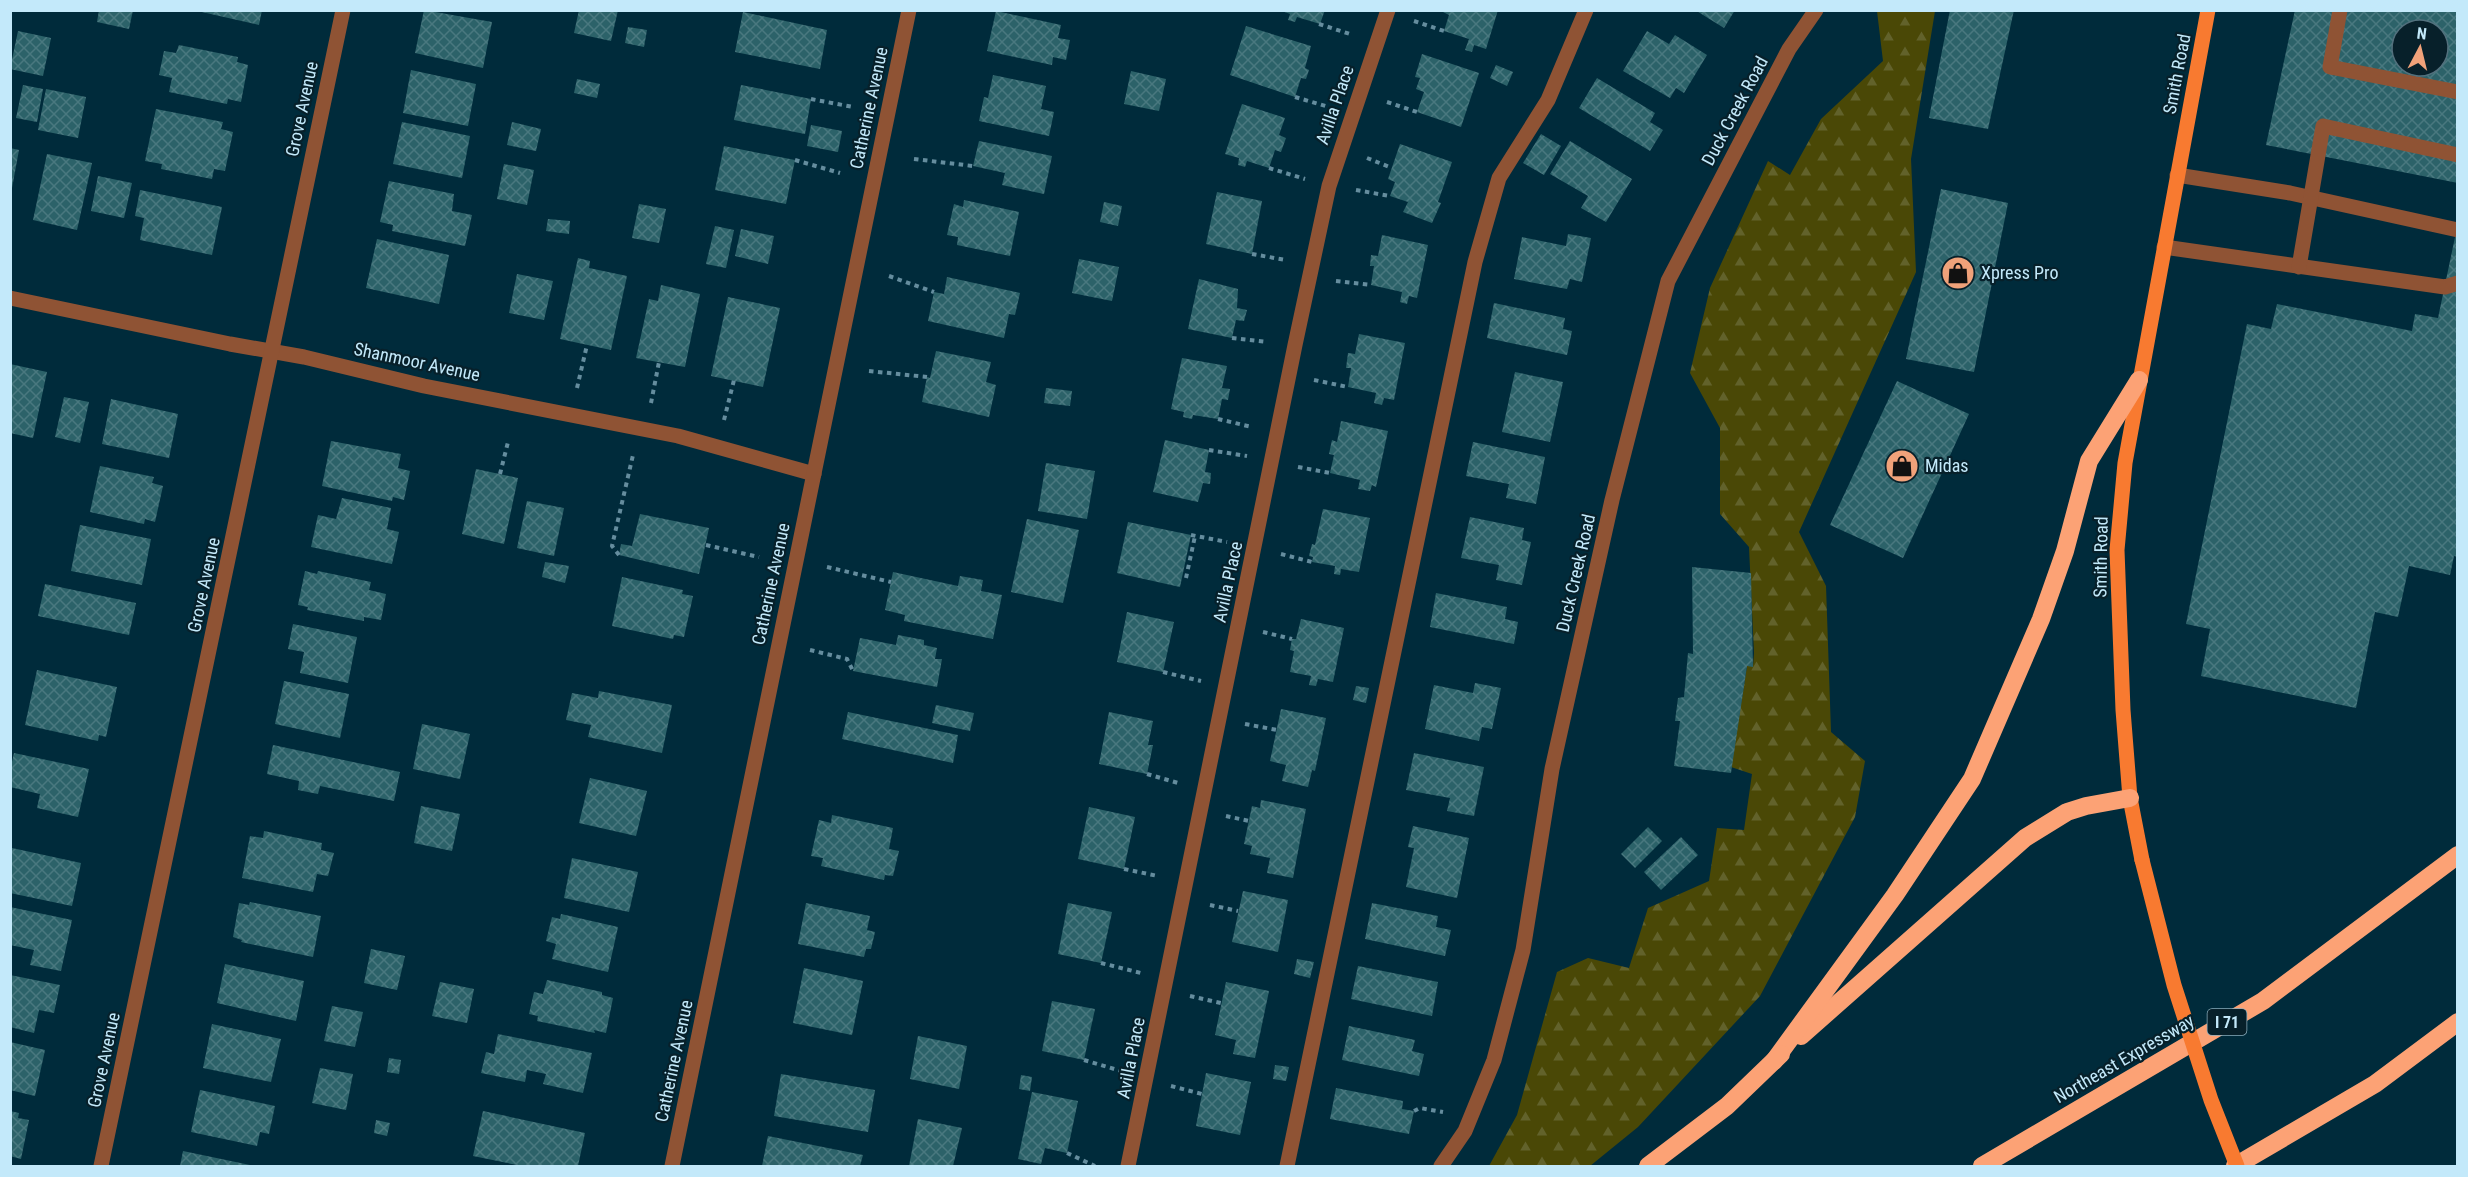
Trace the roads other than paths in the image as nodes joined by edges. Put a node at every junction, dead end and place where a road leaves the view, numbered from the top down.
1 (343, 10) edge
2 (909, 10) edge
3 (1388, 10) edge
4 (1586, 10) edge
5 (1816, 10) edge
6 (2208, 10) edge
7 (2340, 10) edge
8 (2457, 92) edge
9 (2457, 155) edge
10 (2177, 175) junction
11 (2311, 198) junction
12 (2457, 230) edge
13 (2164, 247) junction
14 (2300, 267) junction
15 (2457, 283) edge
16 (10, 298) edge
17 (272, 352) junction
18 (2139, 380) junction
19 (814, 474) junction
20 (2130, 798) junction
21 (2457, 855) edge
22 (2457, 1022) edge
23 (1774, 1061) junction
24 (101, 1167) edge
25 (672, 1167) edge
26 (1128, 1167) edge
27 (1287, 1167) edge
28 (1441, 1167) edge
29 (1648, 1167) edge
30 (1982, 1167) edge
31 (2236, 1167) edge

1 - 17 street, Grove Avenue
2 - 19 street, Catherine Avenue
3 - 26 street, Avilla Place
4 - 27 street
5 - 28 street, Duck Creek Road
6 - 10 main road, Smith Road
7 - 8 street
9 - 11 street
10 - 11 street
10 - 13 main road, Smith Road
11 - 12 street
11 - 14 street
13 - 14 street
13 - 18 main road, Smith Road
14 - 15 street
16 - 17 street, Shanmoor Avenue
17 - 19 street, Shanmoor Avenue
17 - 24 street, Grove Avenue
18 - 20 main road, Smith Road
18 - 23 highway
19 - 25 street, Catherine Avenue
20 - 23 highway
20 - 31 main road, Smith Road, bridge
21 - 30 highway, Northeast Expressway / I 71
22 - 31 highway
23 - 29 highway

